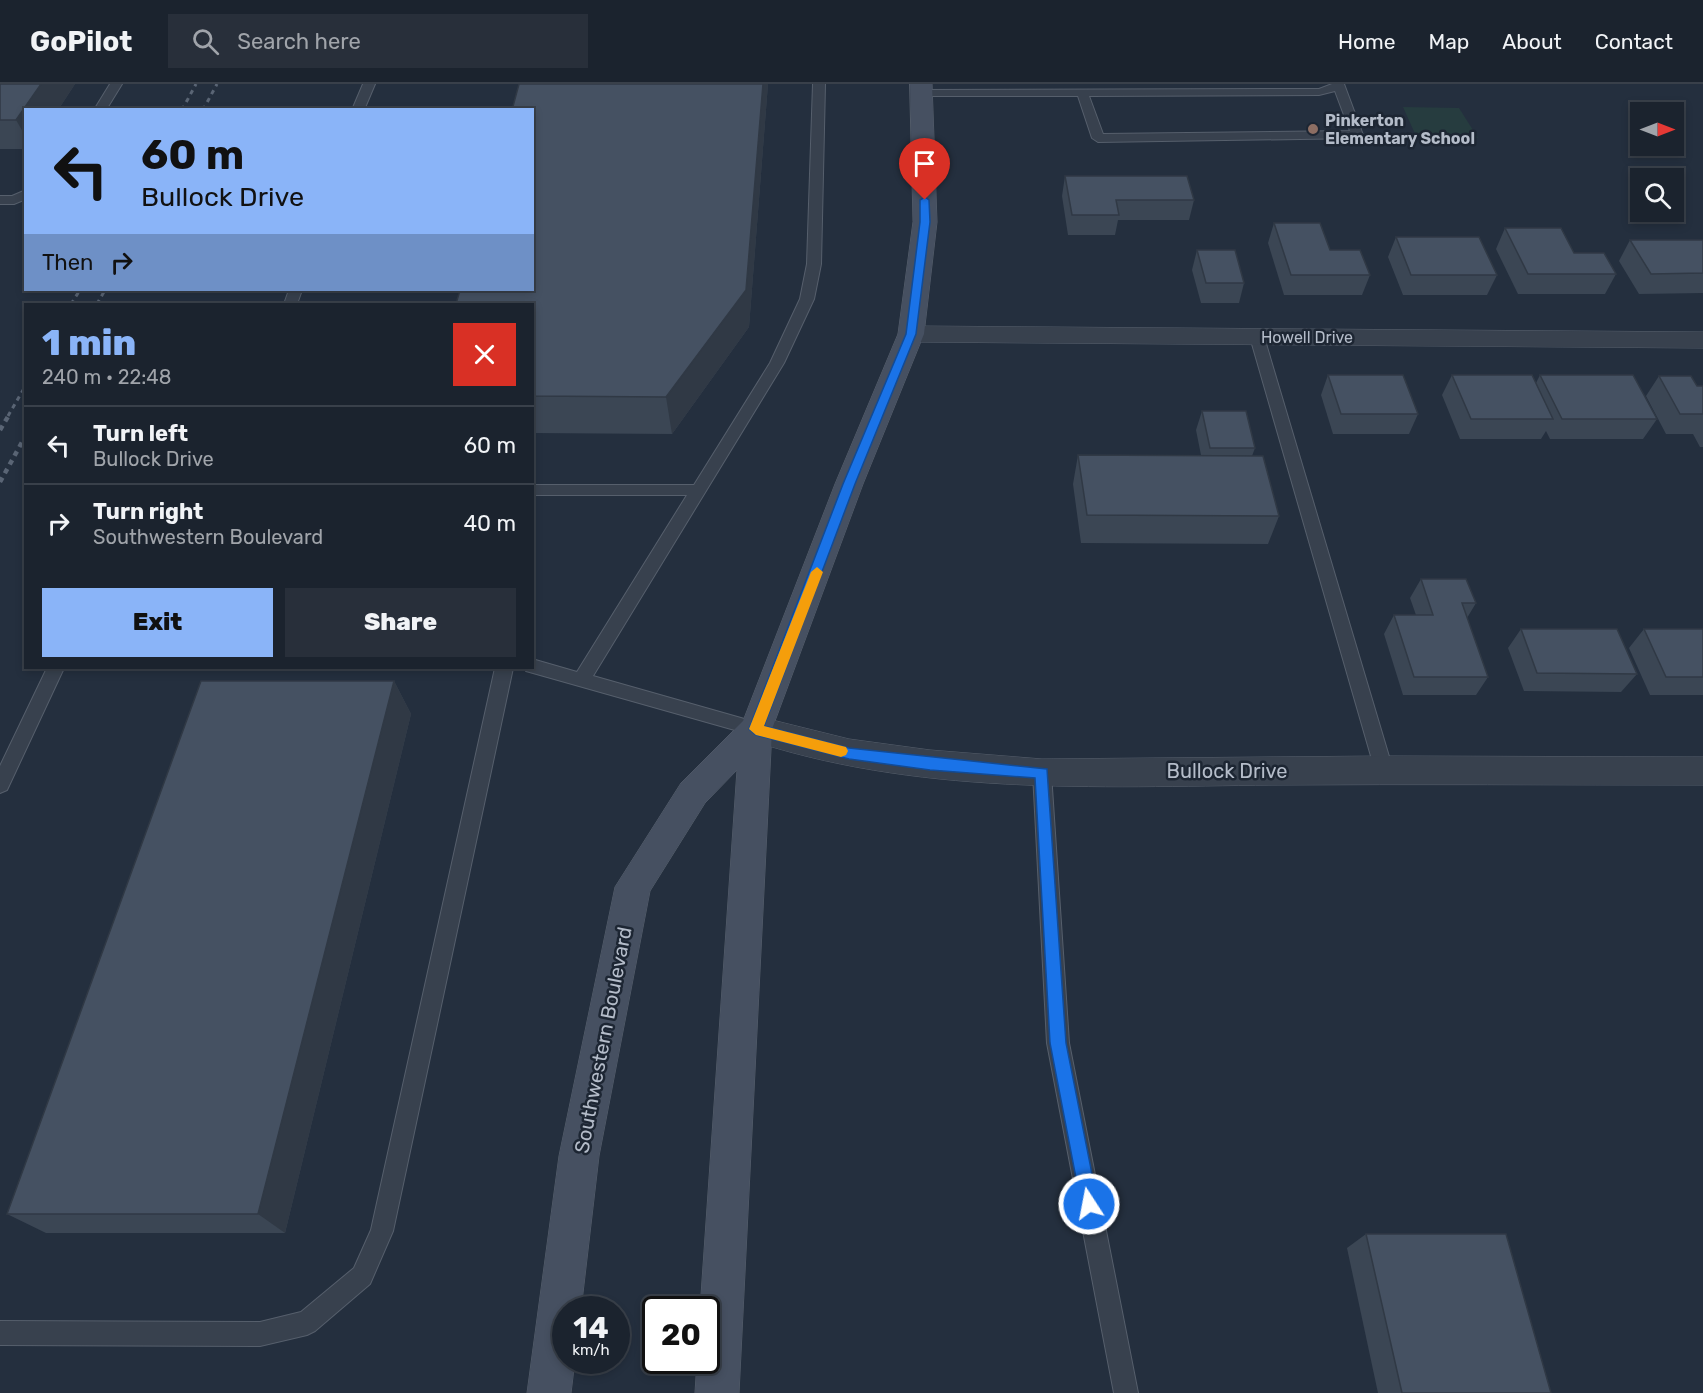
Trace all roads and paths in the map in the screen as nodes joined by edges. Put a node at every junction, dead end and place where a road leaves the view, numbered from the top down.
1 (116, 84) edge
2 (369, 84) edge
3 (819, 84) edge
4 (1339, 85) edge
5 (921, 89) edge
6 (1082, 92) junction
7 (101, 108) edge
8 (359, 108) edge
9 (24, 195) edge
10 (0, 200) edge
11 (911, 334) junction
12 (1257, 337) junction
13 (1703, 340) edge
14 (534, 490) edge
15 (698, 490) junction
16 (534, 667) edge
17 (55, 669) edge
18 (504, 669) edge
19 (582, 679) junction
20 (756, 729) junction
21 (1384, 770) junction
22 (1703, 771) edge
23 (1042, 773) junction
24 (0, 785) edge
25 (0, 1334) edge
26 (549, 1393) edge
27 (717, 1393) edge
28 (1126, 1393) edge

1 - 7 lane
2 - 8 lane
3 - 15 lane
4 - 6 lane
4 - 6 lane
5 - 6 lane
5 - 11 street, Southwestern Boulevard
9 - 10 lane
11 - 12 street, Howell Drive
11 - 20 street, Southwestern Boulevard
12 - 13 street, Howell Drive
12 - 21 lane
14 - 15 lane
15 - 19 lane
16 - 19 lane
17 - 24 lane
18 - 25 lane
19 - 20 lane
20 - 23 street, Bullock Drive
20 - 26 street, Southwestern Boulevard
20 - 27 street, Southwestern Boulevard
21 - 22 street, Bullock Drive
21 - 23 street, Bullock Drive
23 - 28 lane

